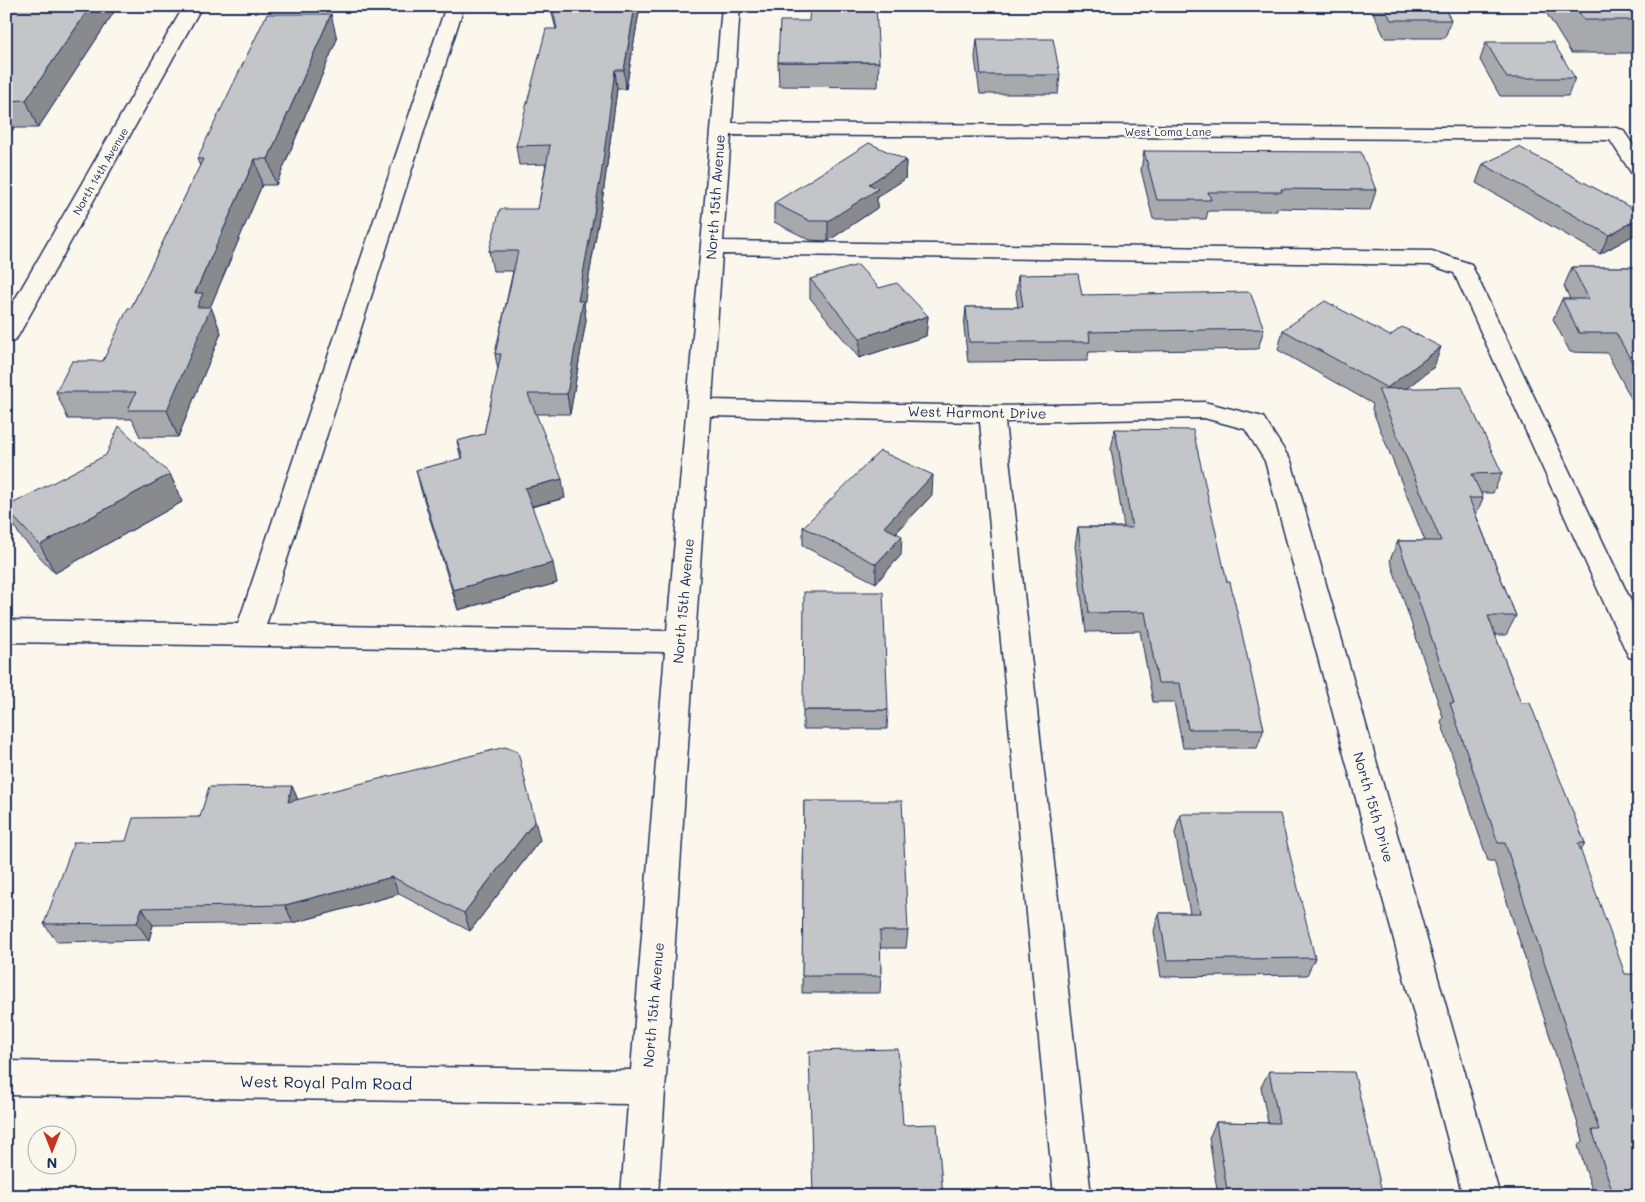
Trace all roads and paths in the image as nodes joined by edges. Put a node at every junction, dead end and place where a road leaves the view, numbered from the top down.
1 (193, 6) edge
2 (455, 6) edge
3 (730, 6) edge
4 (720, 129) junction
5 (1639, 170) edge
6 (711, 248) junction
7 (6, 336) edge
8 (698, 408) junction
9 (992, 414) junction
10 (1254, 423) joint
11 (6, 631) edge
12 (249, 634) junction
13 (680, 642) junction
14 (1639, 649) edge
15 (6, 1078) edge
16 (646, 1086) junction
17 (639, 1196) edge
18 (1073, 1196) edge
19 (1482, 1196) edge

1 - 7 street, North 14th Avenue
2 - 12 street
3 - 4 street, North 15th Avenue
4 - 5 street, West Loma Lane
4 - 6 street, North 15th Avenue
6 - 8 street, North 15th Avenue
6 - 14 street
8 - 9 street, West Harmont Drive
8 - 13 street, North 15th Avenue
9 - 10 street, West Harmont Drive
9 - 18 street
10 - 19 street, North 15th Drive
11 - 12 street
12 - 13 street
13 - 16 street, North 15th Avenue
15 - 16 street, West Royal Palm Road
16 - 17 street, North 15th Avenue

